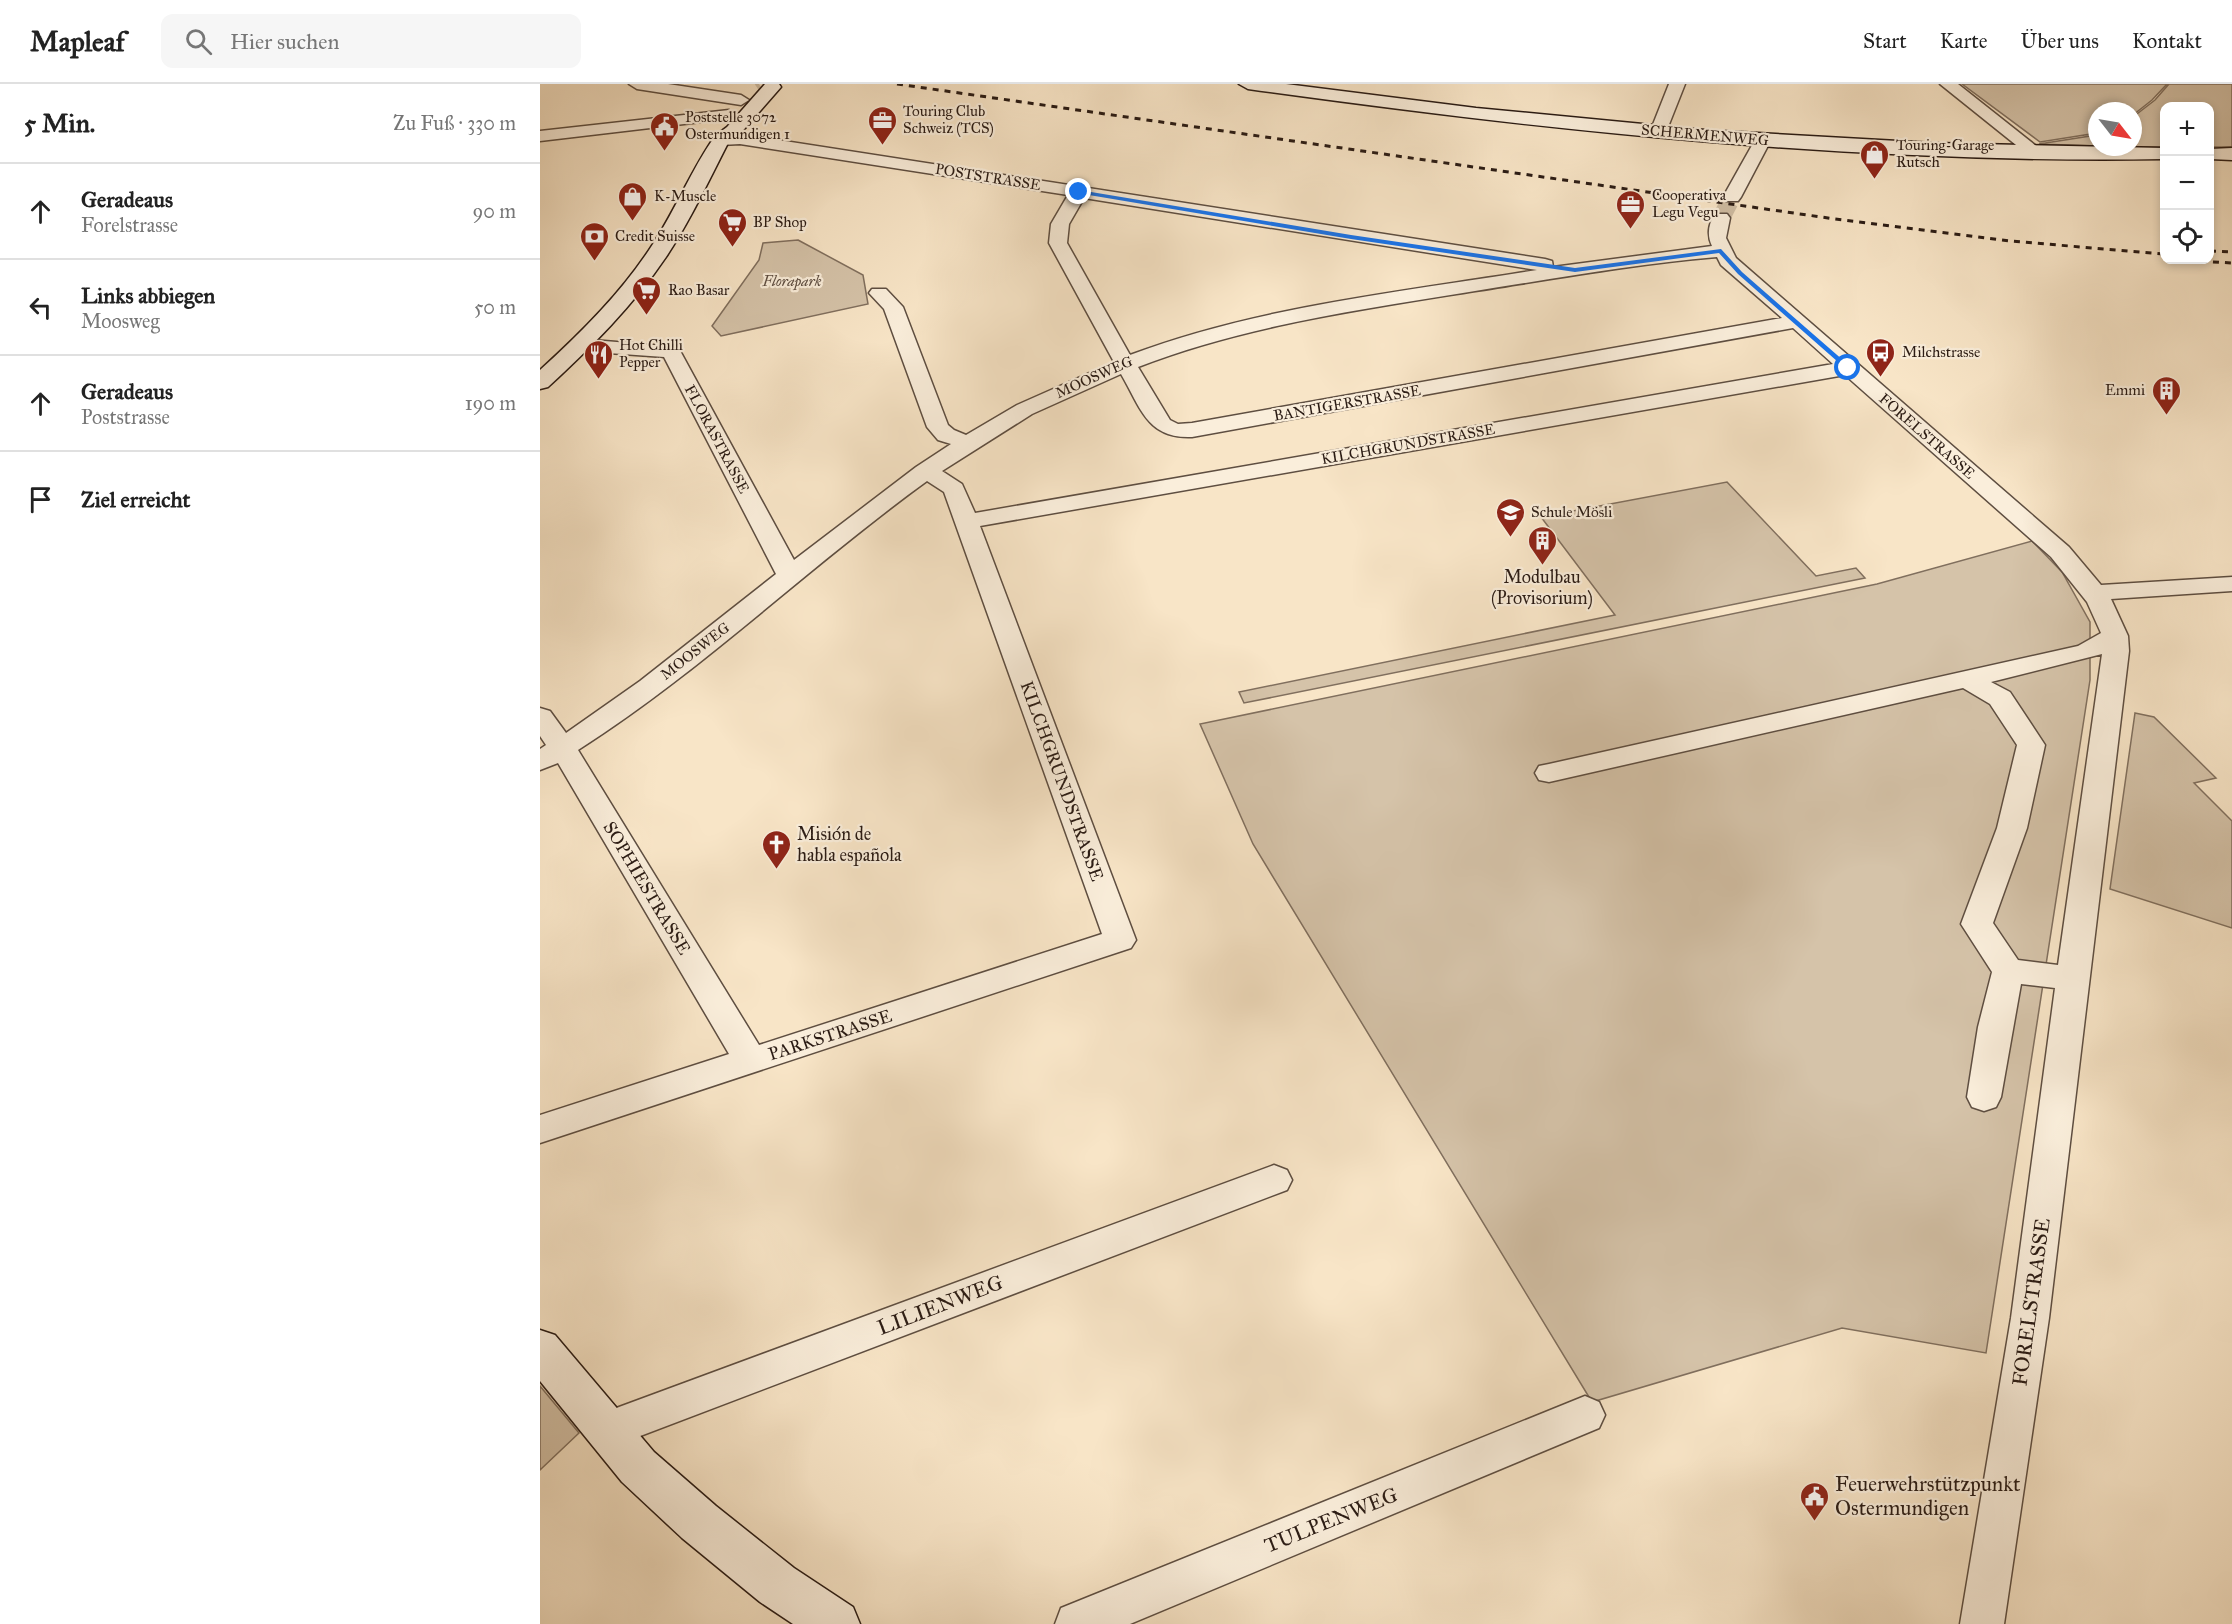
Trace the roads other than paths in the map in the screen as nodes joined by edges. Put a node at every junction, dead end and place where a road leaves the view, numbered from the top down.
1 (637, 84) edge
2 (1248, 84) edge
3 (1677, 84) edge
4 (1948, 84) edge
5 (764, 86) dead end
6 (739, 110) junction
7 (1658, 132) junction
8 (540, 136) edge
9 (721, 140) junction
10 (1763, 140) junction
11 (2037, 153) junction
12 (2160, 154) edge
13 (2214, 154) edge
14 (2232, 154) edge
15 (1079, 192) junction
16 (1732, 197) tunnel mouth
17 (1721, 218) tunnel mouth
18 (1721, 250) junction
19 (1575, 270) junction
20 (879, 293) dead end
21 (1795, 322) junction
22 (580, 345) junction
23 (1124, 362) junction
24 (1848, 368) junction
25 (540, 382) edge
26 (968, 443) junction
27 (924, 472) junction
28 (968, 521) junction
29 (790, 576) junction
30 (2232, 584) edge
31 (2095, 593) junction
32 (2115, 636) junction
33 (1967, 679) junction
34 (540, 717) edge
35 (551, 754) edge
36 (1549, 773) dead end
37 (1120, 940) joint
38 (2008, 971) junction
39 (2072, 978) junction
40 (751, 1061) junction
41 (1984, 1097) dead end
42 (540, 1129) edge
43 (1274, 1180) dead end
44 (540, 1348) edge
45 (1584, 1415) dead end
46 (606, 1430) junction
47 (825, 1622) edge
48 (1077, 1624) edge
49 (1982, 1624) edge

1 - 6 street
2 - 7 street, SCHERMENWEG
3 - 7 street
4 - 11 street
5 - 6 street
6 - 8 street
6 - 9 street
7 - 10 street, SCHERMENWEG
9 - 15 street, POSTSTRASSE
9 - 22 street
10 - 11 street, SCHERMENWEG
10 - 16 street
11 - 12 street, SCHERMENWEG
13 - 14 street
15 - 19 street, POSTSTRASSE
15 - 23 street, BANTIGERSTRASSE
17 - 18 street
18 - 19 street, MOOSWEG
18 - 21 street, FORELSTRASSE
19 - 23 street, MOOSWEG
20 - 26 street
21 - 23 street, BANTIGERSTRASSE
21 - 24 street, FORELSTRASSE
22 - 25 street
22 - 29 street, FLORASTRASSE
23 - 26 street, MOOSWEG
24 - 28 street, KILCHGRUNDSTRASSE
24 - 31 street, FORELSTRASSE
26 - 27 street, MOOSWEG
27 - 28 street, KILCHGRUNDSTRASSE
27 - 29 street, MOOSWEG
28 - 37 street, KILCHGRUNDSTRASSE
29 - 35 street, MOOSWEG
30 - 31 street
31 - 32 street, FORELSTRASSE
32 - 33 street
32 - 39 street, FORELSTRASSE
33 - 36 street
33 - 38 street
34 - 35 street, SOPHIESTRASSE
35 - 40 street, SOPHIESTRASSE
37 - 40 street, PARKSTRASSE
38 - 39 street
38 - 41 street
39 - 49 street, FORELSTRASSE
40 - 42 street, PARKSTRASSE
43 - 46 street, LILIENWEG
44 - 46 street
45 - 48 street, TULPENWEG
46 - 47 street

